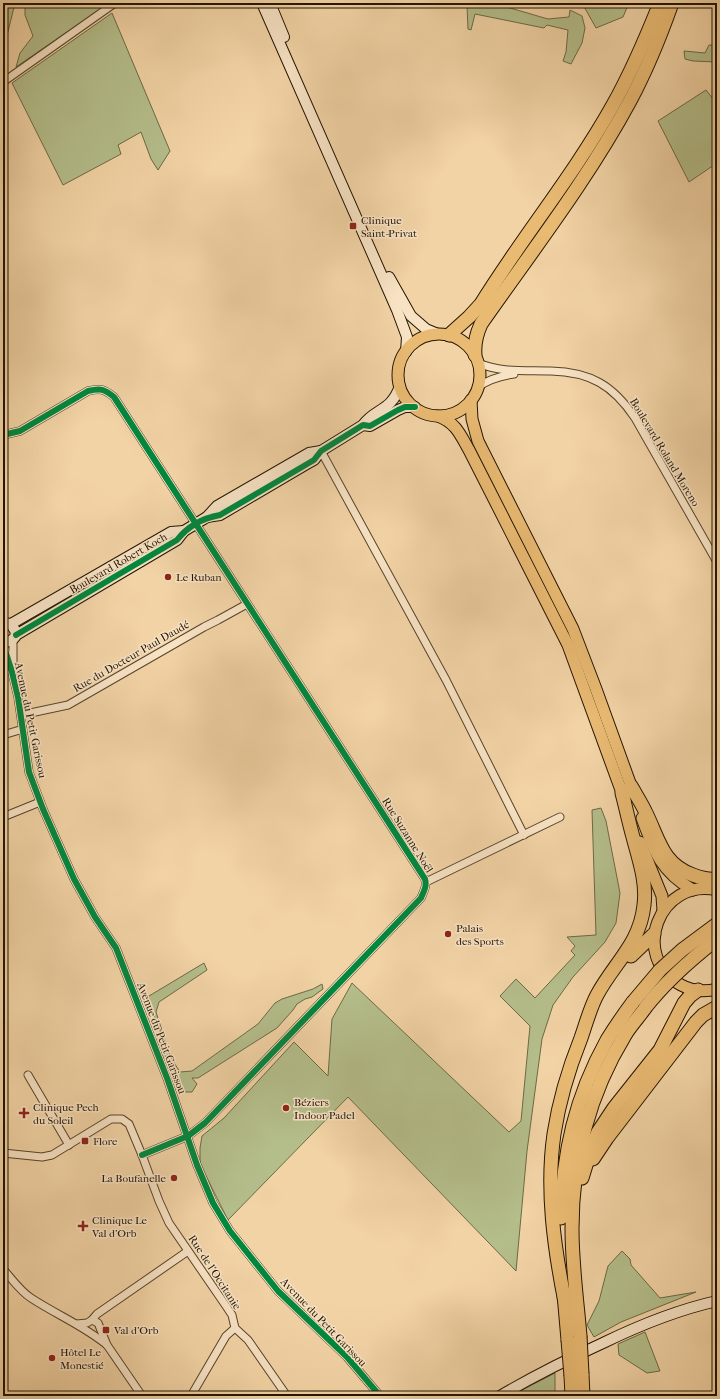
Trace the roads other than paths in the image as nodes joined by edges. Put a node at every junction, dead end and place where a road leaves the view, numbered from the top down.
1 (114, 3) edge
2 (262, 3) edge
3 (270, 3) edge
4 (660, 3) edge
5 (672, 3) edge
6 (3, 82) edge
7 (443, 335) junction
8 (406, 352) junction
9 (477, 359) junction
10 (528, 372) junction
11 (400, 386) junction
12 (478, 387) junction
13 (471, 400) junction
14 (415, 407) junction
15 (438, 416) junction
16 (363, 425) junction
17 (3, 435) edge
18 (321, 450) junction
19 (196, 524) junction
20 (184, 531) junction
21 (717, 562) edge
22 (247, 604) junction
23 (6, 623) edge
24 (15, 637) junction
25 (3, 643) edge
26 (12, 672) junction
27 (21, 715) junction
28 (23, 729) junction
29 (3, 735) edge
30 (626, 790) junction
31 (40, 802) junction
32 (3, 817) edge
33 (560, 818) dead end
34 (524, 835) junction
35 (717, 879) edge
36 (426, 882) junction
37 (693, 890) junction
38 (717, 890) edge
39 (663, 910) junction
40 (717, 924) edge
41 (654, 934) junction
42 (717, 939) edge
43 (717, 989) edge
44 (698, 990) junction
45 (717, 1007) edge
46 (582, 1036) junction
47 (28, 1075) dead end
48 (188, 1136) junction
49 (69, 1145) junction
50 (3, 1153) edge
51 (142, 1155) junction
52 (583, 1175) junction
53 (572, 1231) junction
54 (188, 1251) junction
55 (3, 1270) edge
56 (717, 1301) edge
57 (565, 1302) junction
58 (105, 1309) junction
59 (89, 1325) junction
60 (99, 1327) junction
61 (235, 1328) junction
62 (94, 1334) junction
63 (574, 1338) junction
64 (107, 1346) junction
65 (576, 1375) junction
66 (142, 1396) edge
67 (191, 1396) edge
68 (287, 1396) edge
69 (380, 1396) edge
70 (500, 1396) edge
71 (572, 1396) edge
72 (583, 1396) edge

1 - 6 street
2 - 8 street
3 - 7 street
4 - 7 highway
5 - 9 highway
7 - 8 main road
7 - 9 main road
8 - 11 main road
9 - 10 street, Boulevard Roland Moreno
9 - 12 main road
10 - 12 street, Boulevard Roland Moreno
10 - 21 street, Boulevard Roland Moreno
11 - 14 main road
11 - 16 street, Boulevard Robert Koch
12 - 13 main road
13 - 15 main road
13 - 30 main road
14 - 15 main road
14 - 16 street, Boulevard Robert Koch
15 - 30 main road
16 - 18 street, Boulevard Robert Koch
17 - 19 street, Rue Suzanne Noël
18 - 19 street, Boulevard Robert Koch
18 - 34 street
19 - 20 street, Boulevard Robert Koch
19 - 22 street, Rue Suzanne Noël
20 - 23 street, Boulevard Robert Koch
20 - 24 street, Boulevard Robert Koch
22 - 27 street, Rue du Docteur Paul Daudé
22 - 36 street, Rue Suzanne Noël
23 - 24 street
24 - 25 street, Boulevard Robert Koch
24 - 26 street, Avenue du Petit Garissou
25 - 26 street, Avenue du Petit Garissou
26 - 27 street, Avenue du Petit Garissou
27 - 28 street, Avenue du Petit Garissou
28 - 29 street
28 - 31 street, Avenue du Petit Garissou
30 - 35 highway
30 - 37 main road
30 - 39 main road
30 - 46 highway
31 - 32 street
31 - 48 street, Avenue du Petit Garissou
33 - 34 street
34 - 36 street
36 - 48 street, Rue Suzanne Noël
37 - 38 main road
37 - 39 main road
39 - 41 main road
40 - 57 highway, bridge
41 - 44 main road
41 - 46 highway
42 - 53 highway, bridge
43 - 44 main road
44 - 52 highway
45 - 52 highway
46 - 57 highway
47 - 49 street
48 - 51 street
48 - 69 street, Avenue du Petit Garissou
49 - 50 street, Rue de l'Occitanie
49 - 51 street, Rue de l'Occitanie
51 - 54 street, Rue de l'Occitanie
52 - 53 highway
53 - 63 highway
54 - 58 street
54 - 61 street, Rue de l'Occitanie
55 - 59 street
56 - 70 street
57 - 63 highway
58 - 59 street
58 - 60 street
59 - 60 street
59 - 62 street
60 - 62 street
60 - 64 street
61 - 67 street, Rue de l'Occitanie
61 - 68 street
62 - 64 street
63 - 65 highway, bridge
64 - 66 street
65 - 71 highway
65 - 72 highway

